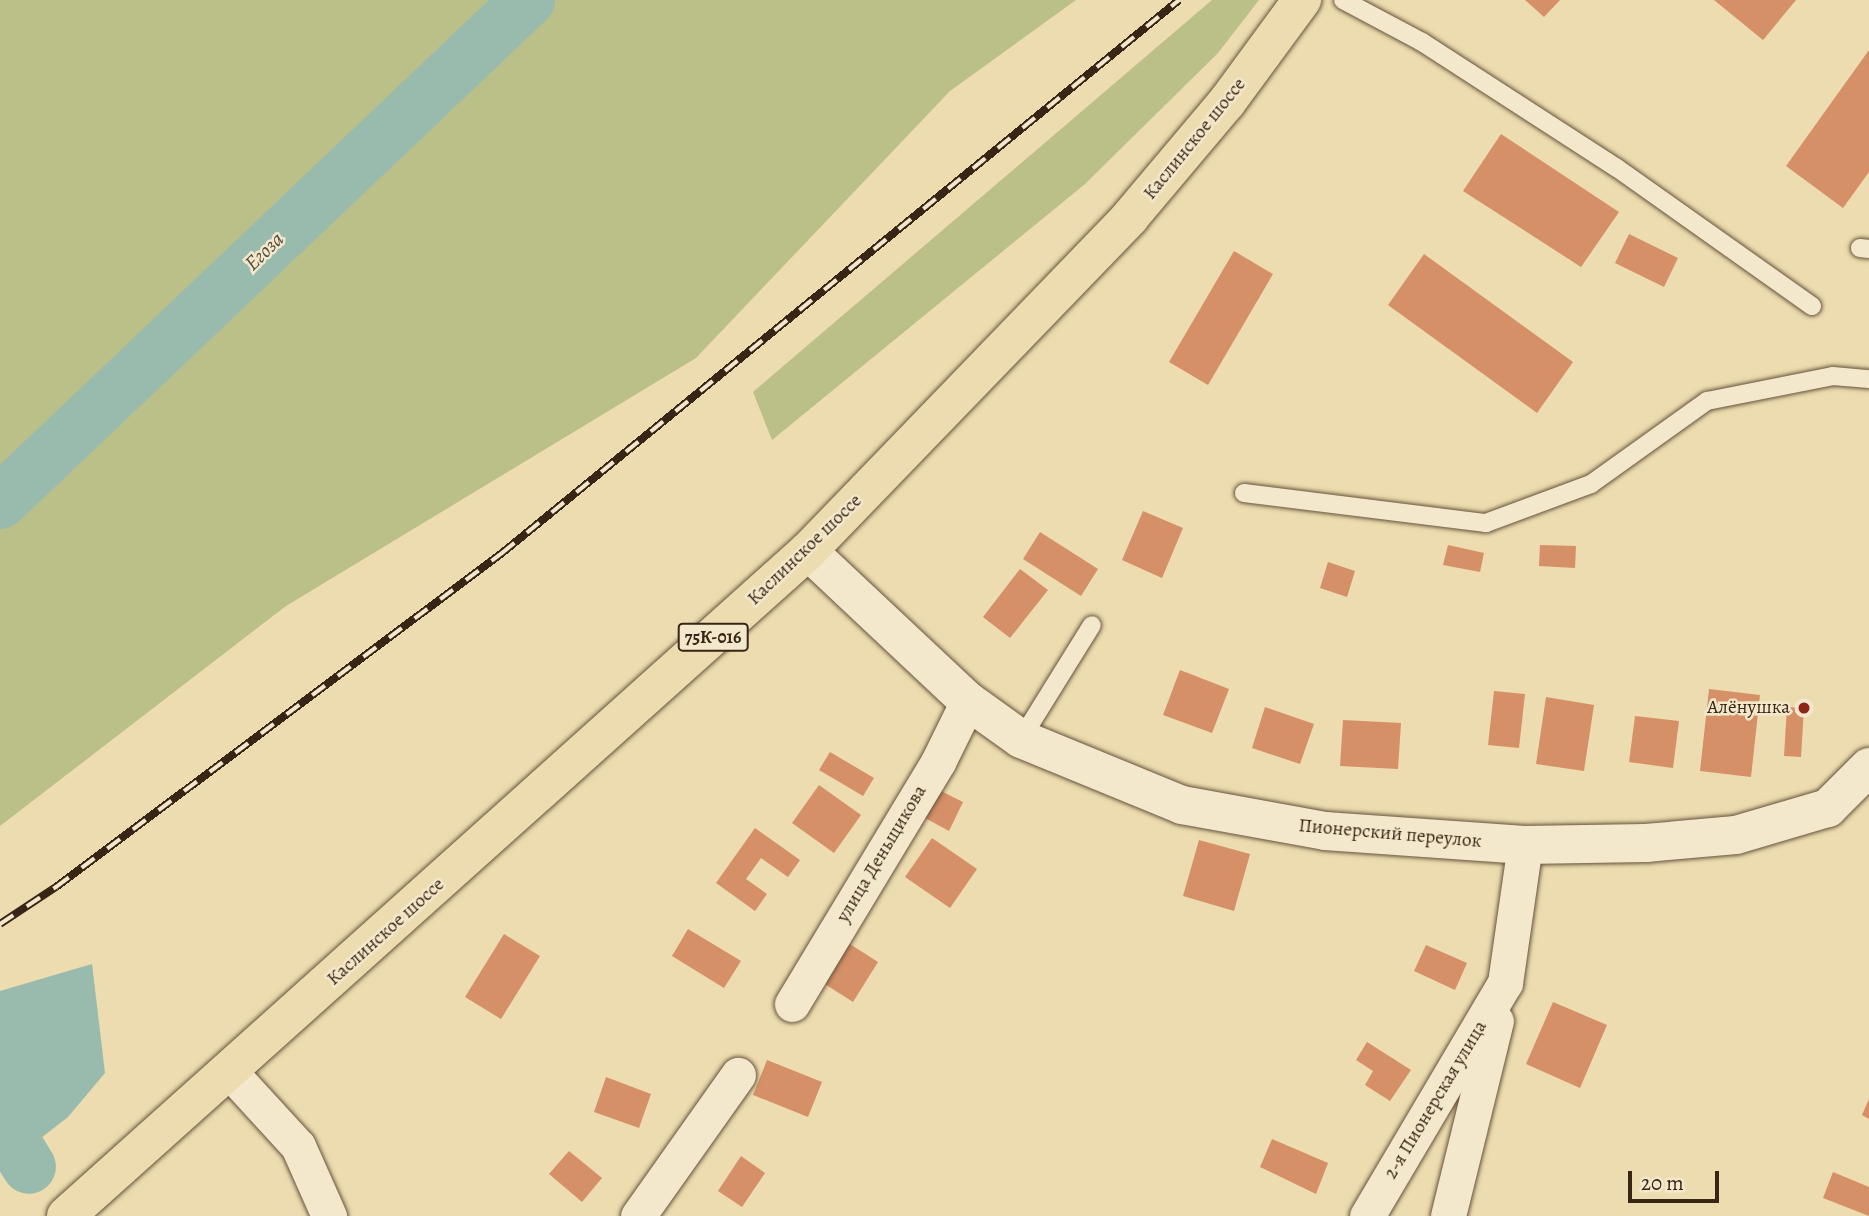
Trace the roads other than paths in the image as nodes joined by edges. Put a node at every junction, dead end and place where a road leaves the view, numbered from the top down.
1 (1302, 0) edge
2 (1343, 0) edge
3 (1812, 306) dead end
4 (1869, 379) edge
5 (1244, 493) dead end
6 (808, 551) junction
7 (1092, 625) dead end
8 (968, 701) junction
9 (1021, 739) junction
10 (1869, 766) edge
11 (1525, 845) junction
12 (1505, 983) junction
13 (792, 1003) dead end
14 (231, 1073) junction
15 (738, 1075) dead end
16 (66, 1216) edge
17 (329, 1216) edge
18 (638, 1216) edge
19 (1367, 1216) edge
20 (1448, 1216) edge

1 - 6 main road, Каслинское шоссе / 75К-016
2 - 3 lane
4 - 5 lane
6 - 8 street, Пионерский переулок
6 - 14 main road, Каслинское шоссе / 75К-016
7 - 9 lane
8 - 9 street, Пионерский переулок
8 - 13 street, улица Деньщикова
9 - 11 street, Пионерский переулок
10 - 11 street, Пионерский переулок
11 - 12 street, 2-я Пионерская улица
12 - 19 street, 2-я Пионерская улица
12 - 20 street, 2-я Пионерская улица
14 - 16 main road, Каслинское шоссе / 75К-016
14 - 17 street
15 - 18 street

